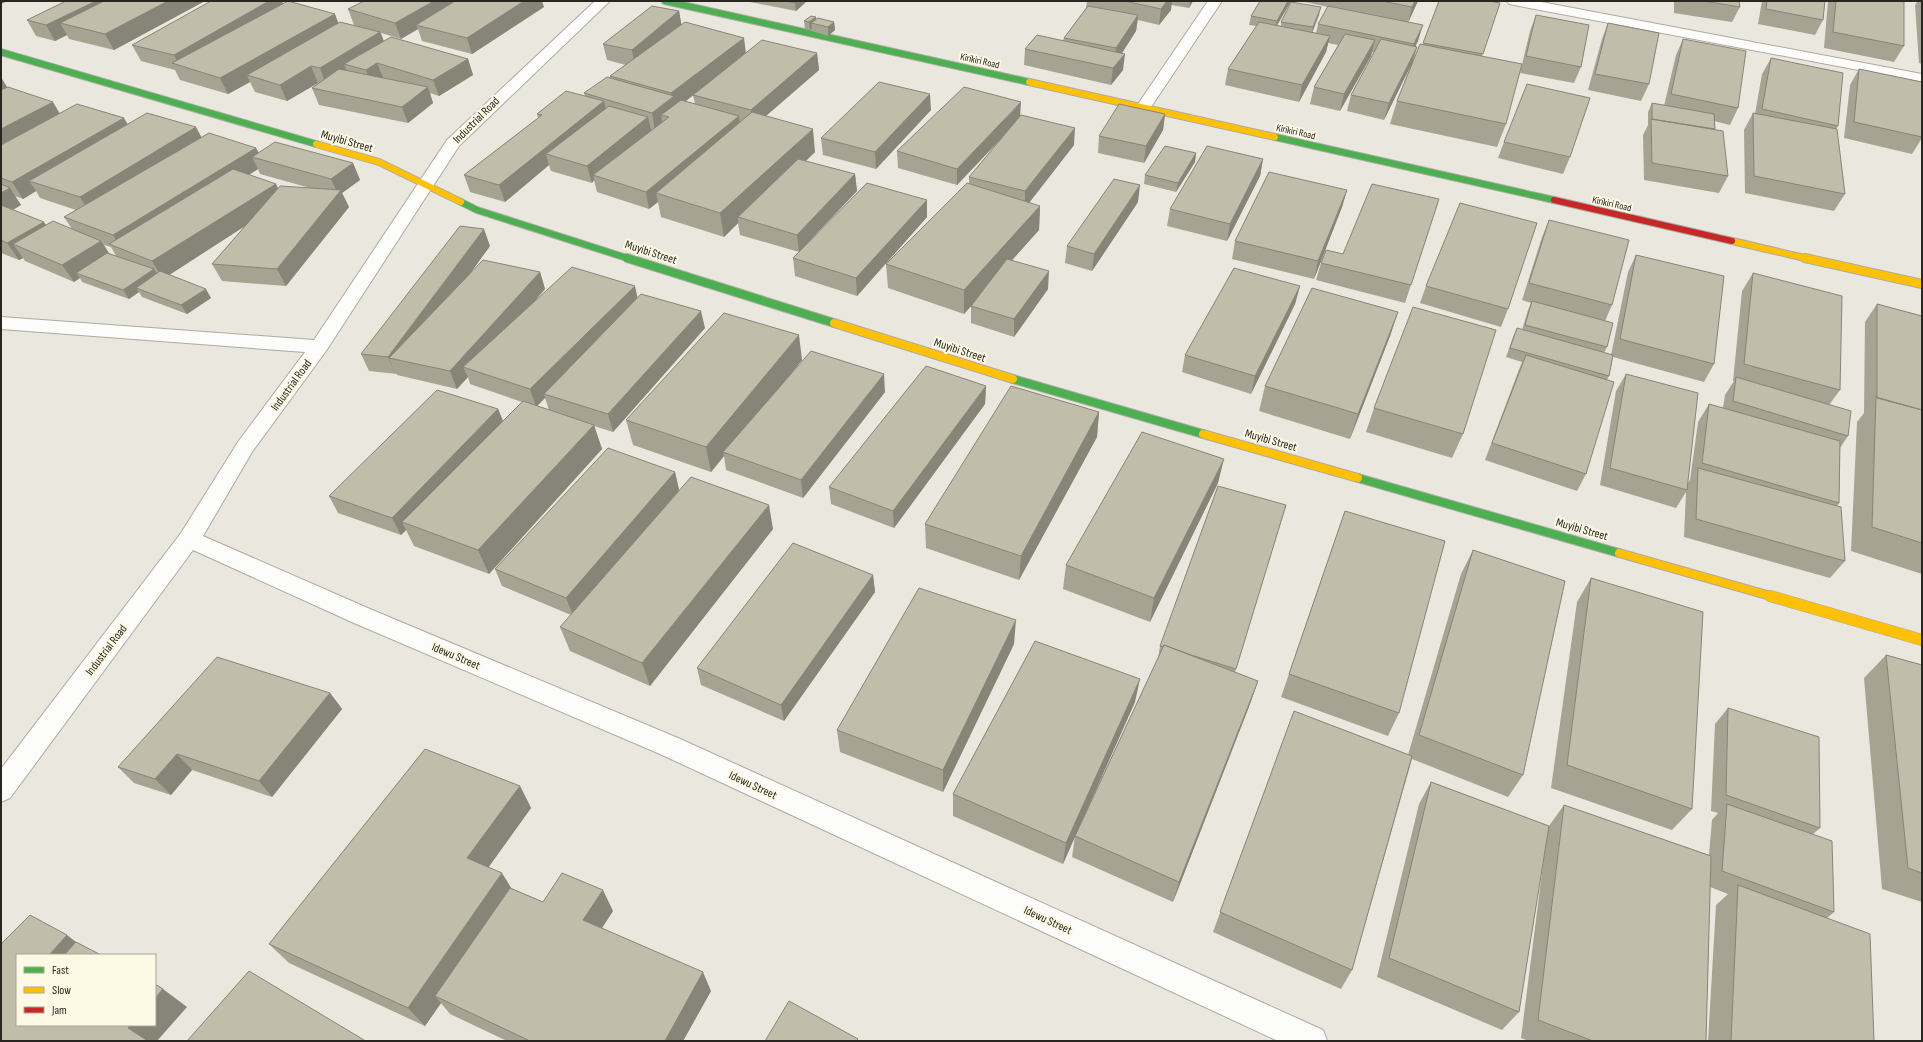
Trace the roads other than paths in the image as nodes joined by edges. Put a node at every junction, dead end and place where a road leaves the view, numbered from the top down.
1 (603, 1) edge
2 (665, 1) edge
3 (1215, 1) edge
4 (1514, 1) edge
5 (1, 52) edge
6 (1922, 78) edge
7 (1144, 107) junction
8 (426, 184) junction
9 (1922, 284) edge
10 (1, 323) edge
11 (319, 347) junction
12 (189, 539) junction
13 (1922, 640) edge
14 (1, 790) edge
15 (1312, 1041) edge

1 - 8 street, Industrial Road
2 - 7 street, Kirikiri Road
3 - 7 street
4 - 6 street
5 - 8 street, Muyibi Street
7 - 9 street, Kirikiri Road
8 - 11 street, Industrial Road
8 - 13 street, Muyibi Street
10 - 11 street
11 - 12 street, Industrial Road
12 - 14 street, Industrial Road
12 - 15 street, Idewu Street

